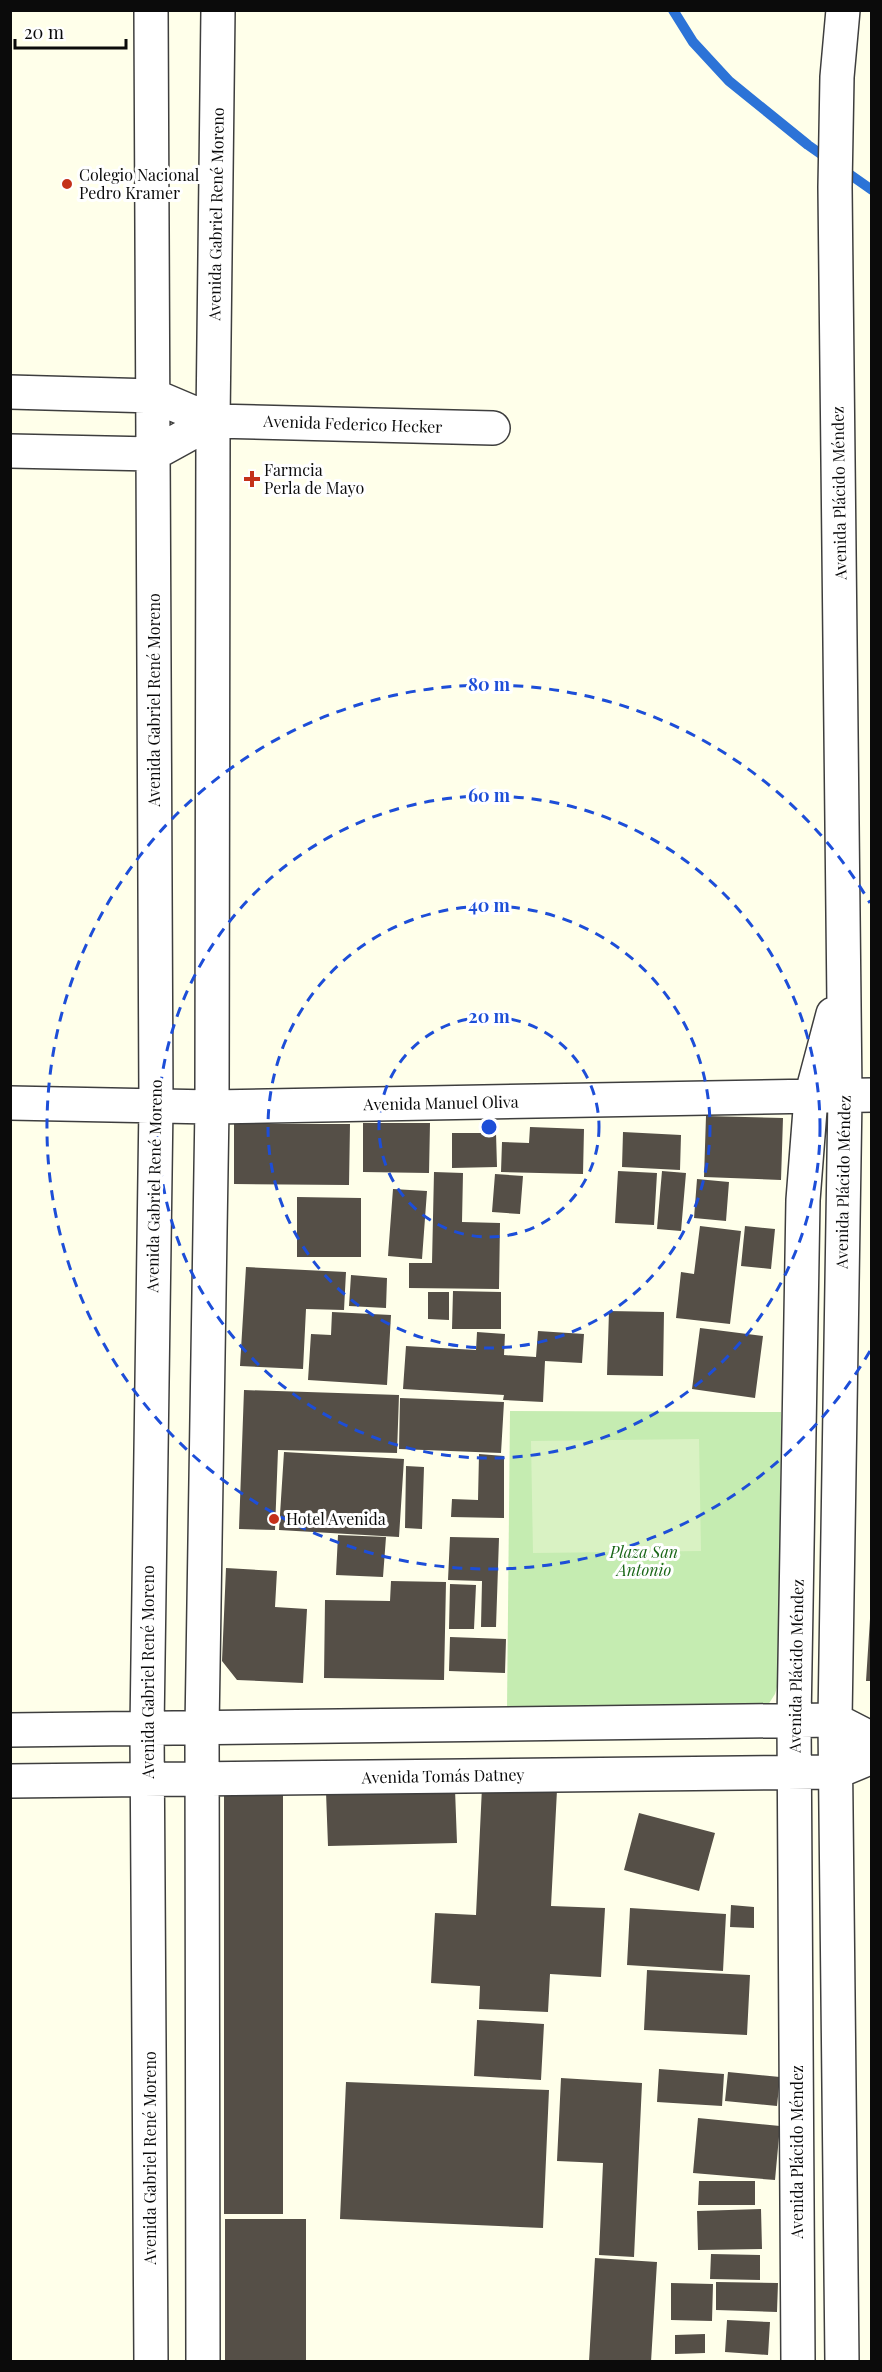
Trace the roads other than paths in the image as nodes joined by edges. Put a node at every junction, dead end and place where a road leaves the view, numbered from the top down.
1 (151, 10) edge
2 (218, 10) edge
3 (830, 10) edge
4 (843, 10) edge
5 (837, 77) junction
6 (10, 392) edge
7 (154, 396) junction
8 (213, 421) junction
9 (493, 428) dead end
10 (10, 451) edge
11 (153, 454) junction
12 (844, 975) junction
13 (858, 1095) edge
14 (811, 1097) junction
15 (10, 1103) edge
16 (156, 1105) junction
17 (212, 1107) junction
18 (835, 1720) junction
19 (794, 1721) junction
20 (202, 1728) junction
21 (147, 1729) junction
22 (10, 1730) edge
23 (872, 1739) edge
24 (872, 1757) edge
25 (795, 1772) junction
26 (836, 1772) junction
27 (147, 1779) junction
28 (202, 1779) junction
29 (10, 1781) edge
30 (151, 2361) edge
31 (202, 2361) edge
32 (798, 2361) edge
33 (842, 2361) edge

1 - 7 street, Avenida Gabriel René Moreno
2 - 8 street, Avenida Gabriel René Moreno
3 - 5 street
4 - 5 street, Avenida Plácido Méndez
5 - 12 street, Avenida Plácido Méndez
6 - 7 street, Avenida Federico Hecker
7 - 8 street, Avenida Federico Hecker
7 - 11 street, Avenida Gabriel René Moreno
8 - 9 street, Avenida Federico Hecker
8 - 11 street
8 - 17 street, Avenida Gabriel René Moreno
10 - 11 street
11 - 16 street, Avenida Gabriel René Moreno
12 - 13 street, Avenida Plácido Méndez
12 - 14 street, Avenida Plácido Méndez
13 - 14 street, Avenida Manuel Oliva
13 - 18 street, Avenida Plácido Méndez
14 - 17 street, Avenida Manuel Oliva
14 - 19 street, Avenida Plácido Méndez
15 - 16 street, Avenida Manuel Oliva
16 - 17 street, Avenida Manuel Oliva
16 - 21 street, Avenida Gabriel René Moreno
17 - 20 street, Avenida Gabriel René Moreno
18 - 19 street
18 - 23 street
18 - 26 street, Avenida Plácido Méndez
19 - 20 street
19 - 25 street, Avenida Plácido Méndez
20 - 21 street
20 - 28 street, Avenida Gabriel René Moreno
21 - 22 street
21 - 27 street, Avenida Gabriel René Moreno
24 - 26 street, Avenida Tomás Datney
25 - 26 street, Avenida Tomás Datney
25 - 28 street, Avenida Tomás Datney
25 - 32 street, Avenida Plácido Méndez
26 - 33 street, Avenida Plácido Méndez
27 - 28 street, Avenida Tomás Datney
27 - 29 street, Avenida Tomás Datney
27 - 30 street, Avenida Gabriel René Moreno
28 - 31 street, Avenida Gabriel René Moreno

